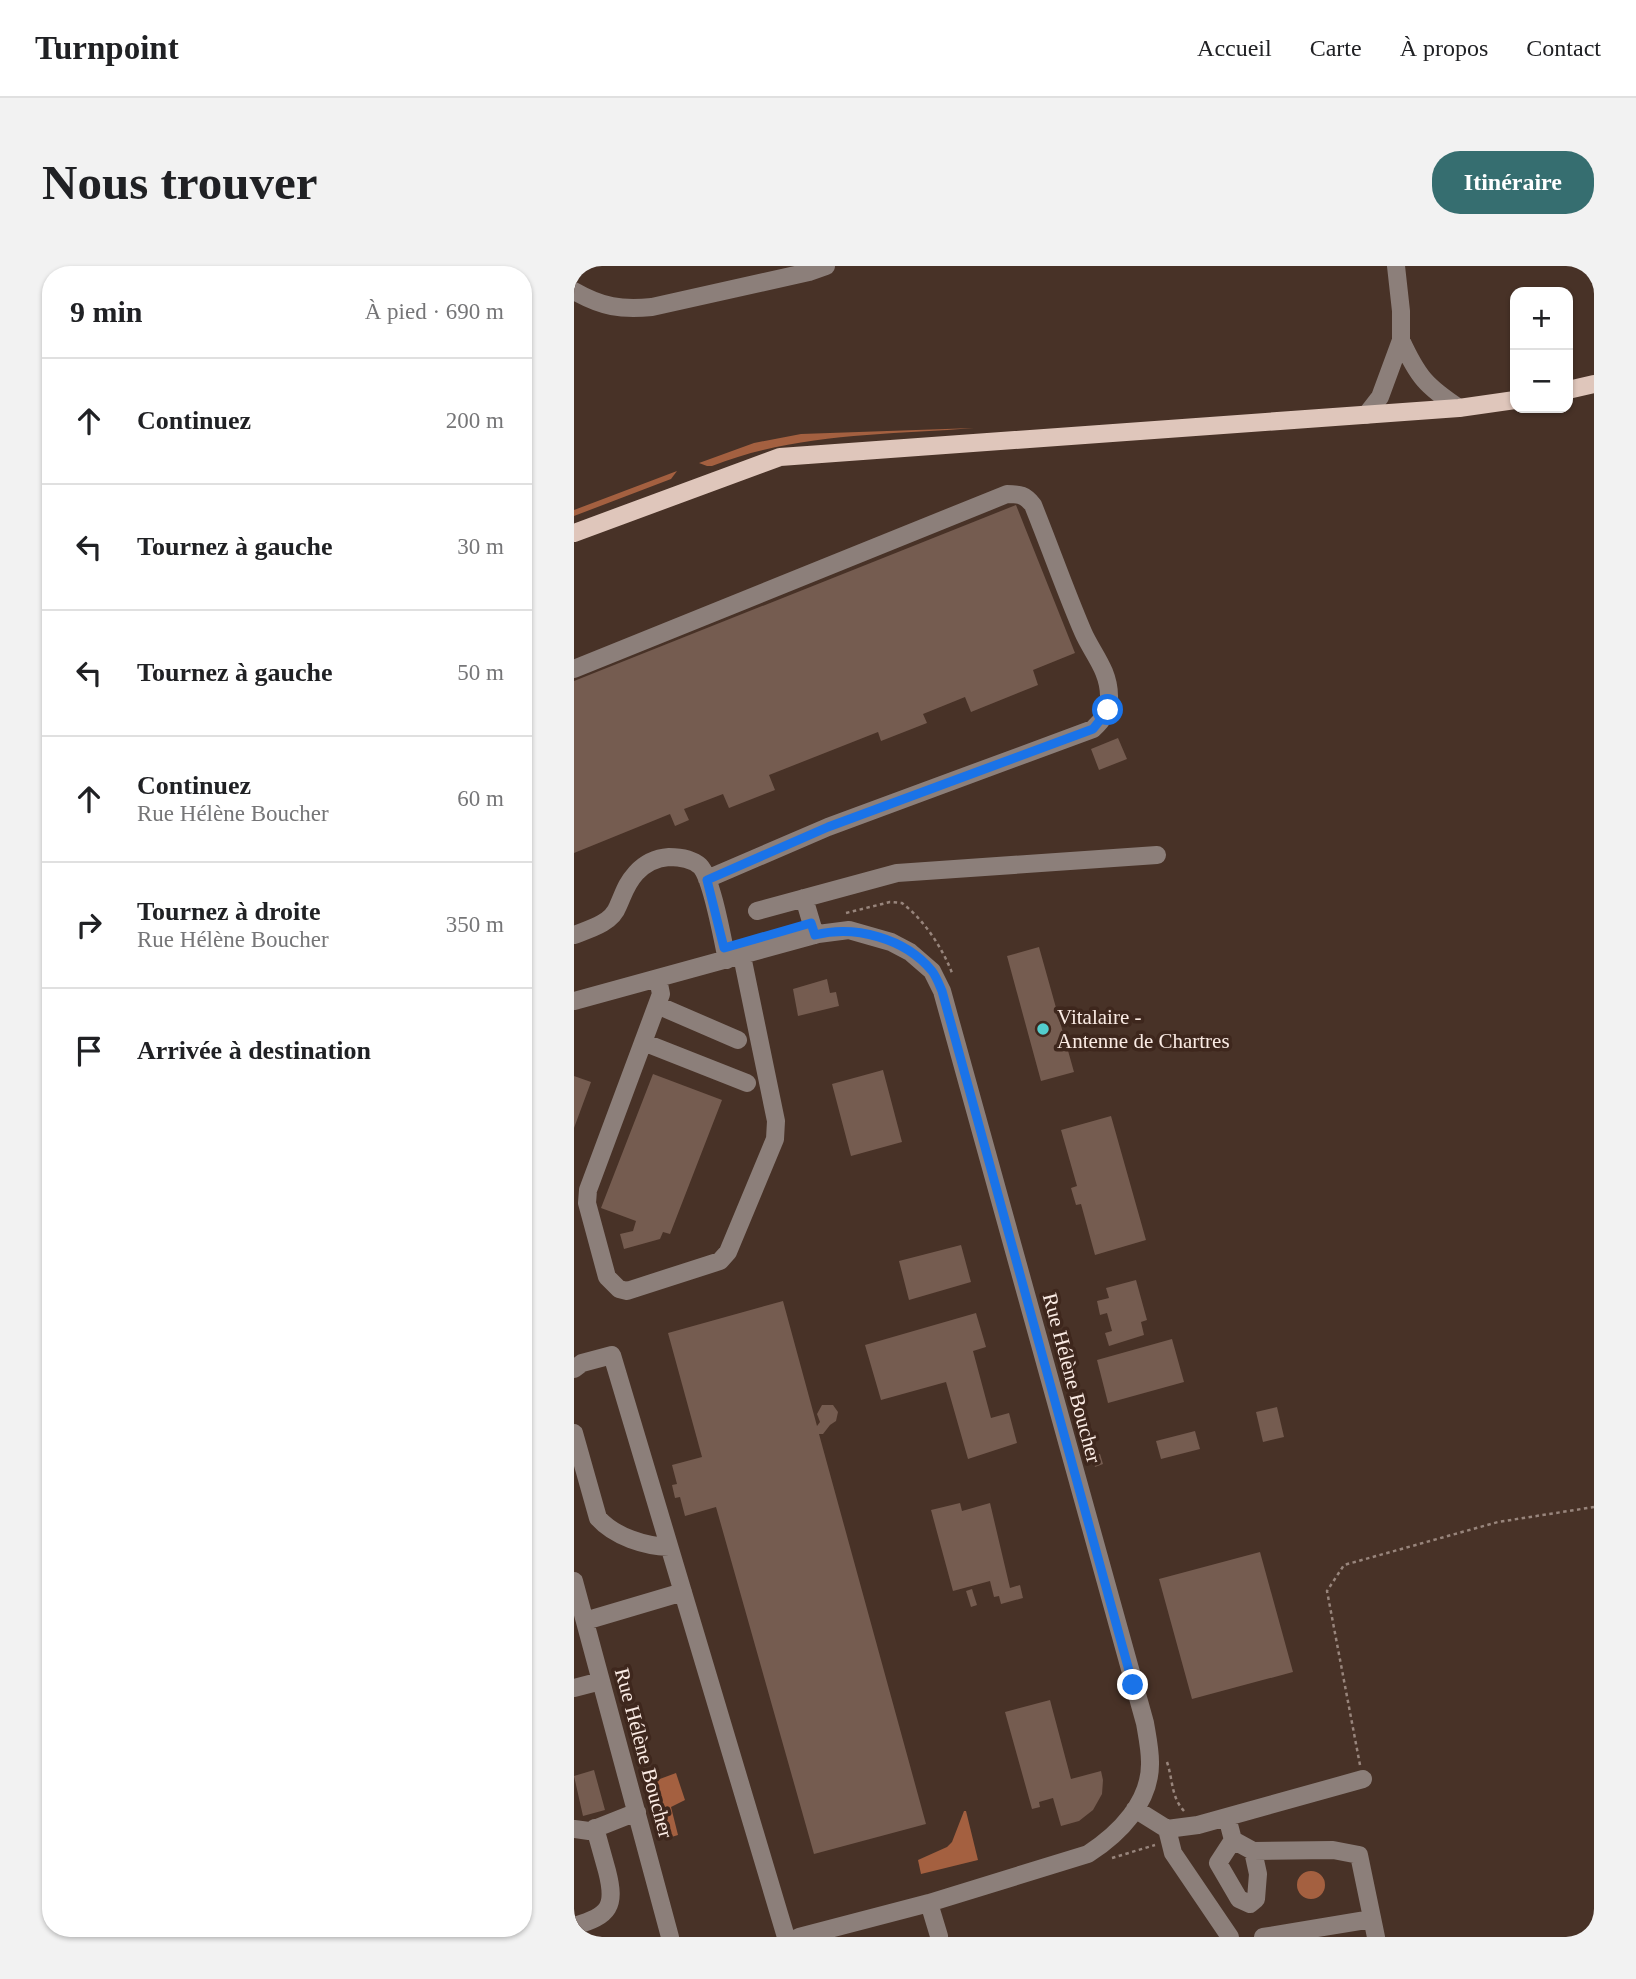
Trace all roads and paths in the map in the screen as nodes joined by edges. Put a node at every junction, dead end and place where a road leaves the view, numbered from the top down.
1 (826, 266) edge
2 (1396, 266) edge
3 (574, 291) edge
4 (1401, 340) junction
5 (1594, 384) edge
6 (1573, 389) edge
7 (1510, 401) edge
8 (1459, 408) junction
9 (1366, 415) junction
10 (574, 533) edge
11 (574, 669) edge
12 (1157, 855) dead end
13 (707, 880) junction
14 (804, 898) junction
15 (757, 911) dead end
16 (845, 914) dead end
17 (574, 934) edge
18 (815, 935) junction
19 (735, 958) junction
20 (658, 979) junction
21 (954, 979) dead end
22 (574, 1001) edge
23 (657, 1005) junction
24 (738, 1040) dead end
25 (643, 1042) junction
26 (747, 1083) dead end
27 (574, 1369) edge
28 (574, 1433) edge
29 (1594, 1507) edge
30 (669, 1547) junction
31 (574, 1581) edge
32 (683, 1592) junction
33 (585, 1621) junction
34 (601, 1681) junction
35 (574, 1688) edge
36 (1165, 1756) dead end
37 (1363, 1779) joint
38 (1135, 1809) junction
39 (637, 1812) junction
40 (1192, 1813) dead end
41 (1227, 1817) junction
42 (595, 1828) junction
43 (574, 1829) edge
44 (1167, 1829) junction
45 (1233, 1840) junction
46 (1253, 1851) junction
47 (929, 1903) junction
48 (1372, 1919) junction
49 (574, 1926) edge
50 (939, 1936) edge
51 (670, 1937) edge
52 (786, 1937) edge
53 (799, 1937) edge
54 (1230, 1937) edge
55 (1263, 1937) edge
56 (1376, 1937) edge

1 - 3 street
2 - 4 street
4 - 8 street
4 - 9 street
5 - 6 main road
7 - 8 main road
8 - 9 main road
9 - 10 main road
11 - 13 street
12 - 14 street
13 - 17 street
13 - 19 street
14 - 15 street
14 - 18 street
16 - 21 path
18 - 19 street, Rue Hélène Boucher
18 - 38 street, Rue Hélène Boucher
19 - 20 street, Rue Hélène Boucher
19 - 25 street
20 - 22 street, Rue Hélène Boucher
20 - 23 street
23 - 24 street
23 - 25 street
25 - 26 street
27 - 30 street
28 - 30 street
29 - 37 path
30 - 32 street
31 - 33 street, Rue Hélène Boucher
32 - 33 street
32 - 52 street
33 - 34 street, Rue Hélène Boucher
34 - 35 street
34 - 39 street, Rue Hélène Boucher
36 - 40 path
37 - 41 street
38 - 44 street
38 - 47 street, Rue Hélène Boucher
39 - 42 street
39 - 51 street, Rue Hélène Boucher
41 - 44 street
41 - 45 street
42 - 43 street
42 - 49 street
44 - 54 street
45 - 46 street
45 - 46 street
46 - 48 street
47 - 50 street
47 - 53 street, Rue Hélène Boucher
48 - 55 street
48 - 56 street

